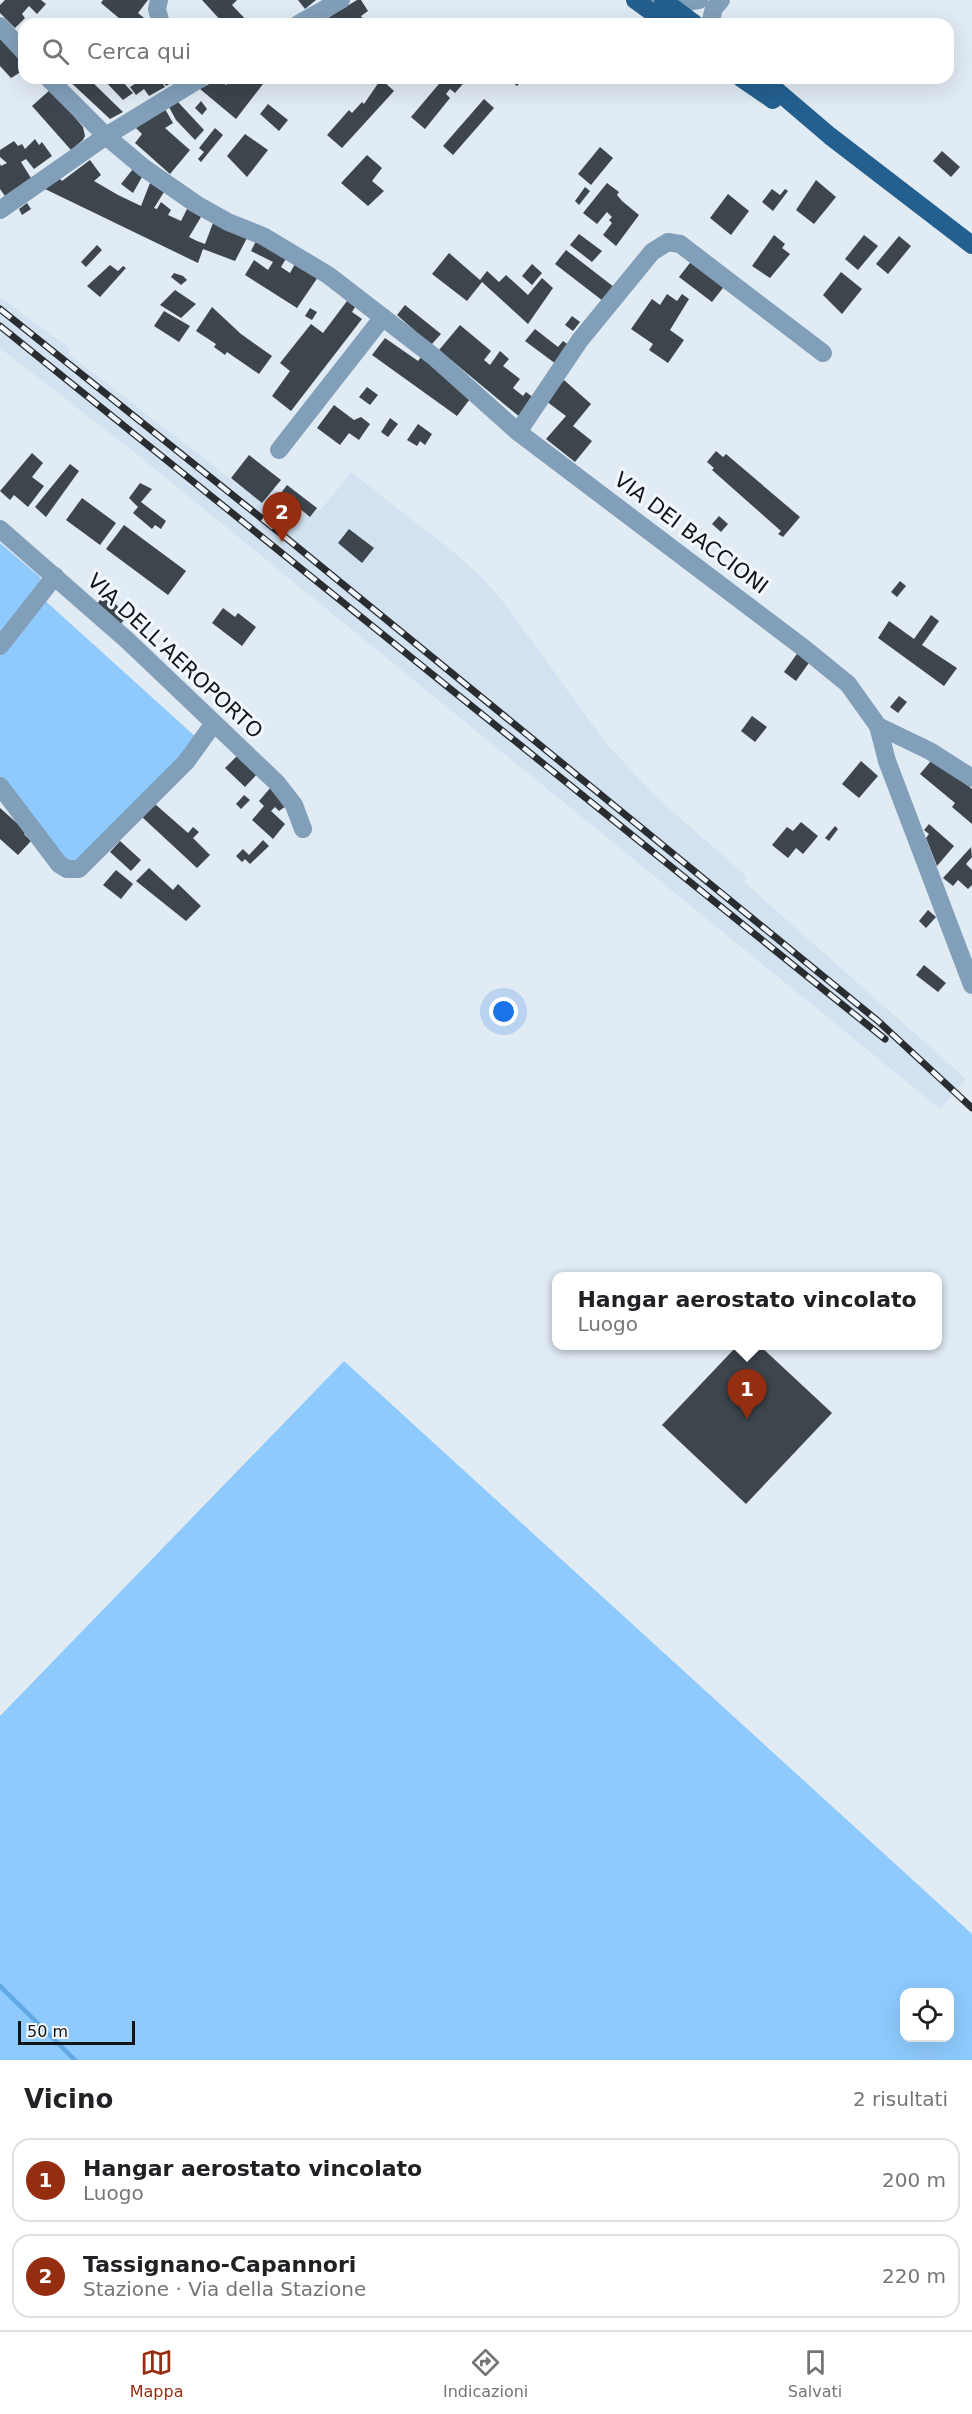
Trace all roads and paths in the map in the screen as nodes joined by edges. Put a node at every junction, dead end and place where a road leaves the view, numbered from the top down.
1 (159, 0) edge
2 (341, 0) edge
3 (635, 0) edge
4 (699, 0) edge
5 (721, 0) edge
6 (659, 1) edge
7 (159, 18) edge
8 (309, 18) edge
9 (660, 18) edge
10 (675, 18) edge
11 (686, 18) edge
12 (712, 18) edge
13 (0, 26) edge
14 (18, 46) edge
15 (54, 84) edge
16 (186, 84) edge
17 (755, 84) edge
18 (106, 136) junction
19 (0, 210) edge
20 (972, 245) edge
21 (383, 317) junction
22 (823, 353) dead end
23 (518, 432) junction
24 (279, 450) dead end
25 (0, 529) edge
26 (56, 576) junction
27 (0, 646) edge
28 (214, 723) junction
29 (879, 726) junction
30 (972, 778) edge
31 (0, 786) edge
32 (303, 829) dead end
33 (972, 985) edge

1 - 7 street
2 - 8 street
3 - 9 main road
4 - 6 street
5 - 12 street
6 - 10 street
6 - 11 main road
13 - 14 street
15 - 18 street, VIA DEI BACCIONI
16 - 18 street
17 - 20 main road
18 - 19 street
18 - 21 street, VIA DEI BACCIONI
21 - 23 street, VIA DEI BACCIONI
21 - 24 street
22 - 23 street
23 - 29 street, VIA DEI BACCIONI
25 - 26 street, VIA DELL'AEROPORTO
26 - 27 street
26 - 28 street, VIA DELL'AEROPORTO
28 - 31 street
28 - 32 street, VIA DELL'AEROPORTO
29 - 30 street, VIA DEI BACCIONI
29 - 33 street

